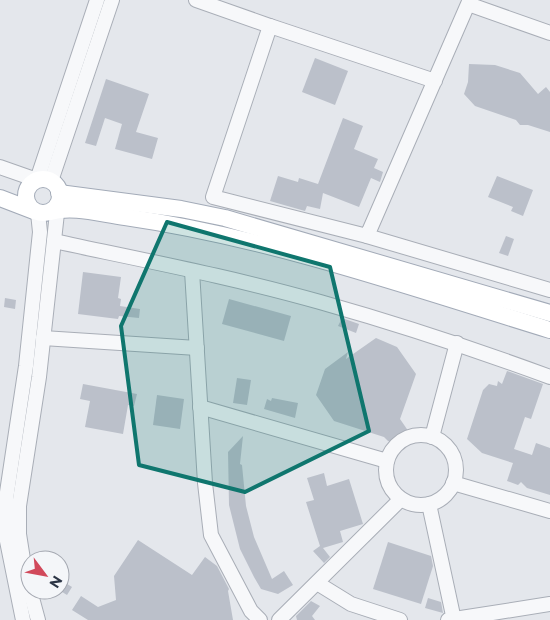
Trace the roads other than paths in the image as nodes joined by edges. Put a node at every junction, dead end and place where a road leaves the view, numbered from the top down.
1 (97, 0) edge
2 (112, 0) edge
3 (196, 0) edge
4 (270, 26) junction
5 (550, 33) edge
6 (434, 81) junction
7 (0, 167) edge
8 (0, 197) edge
9 (46, 198) junction
10 (367, 236) junction
11 (54, 241) junction
12 (192, 271) junction
13 (550, 290) edge
14 (550, 313) edge
15 (550, 330) edge
16 (43, 338) junction
17 (457, 343) junction
18 (197, 348) junction
19 (550, 377) edge
20 (200, 408) junction
21 (432, 437) junction
22 (387, 461) junction
23 (453, 483) junction
24 (400, 499) junction
25 (428, 504) junction
26 (550, 511) edge
27 (317, 583) junction
28 (550, 604) edge
29 (23, 620) edge
30 (38, 620) edge
31 (260, 620) edge
32 (279, 620) edge
33 (400, 620) edge
34 (452, 620) edge

1 - 9 street
2 - 9 street
3 - 4 street
4 - 6 street
4 - 10 street
5 - 6 street
6 - 10 street
7 - 9 street
8 - 9 main road
8 - 9 main road
9 - 11 street
9 - 14 main road
9 - 15 main road
9 - 29 street
10 - 13 street
11 - 12 street
11 - 16 street
12 - 17 street
12 - 18 street
16 - 18 street
16 - 30 street
17 - 19 street
17 - 21 street
18 - 20 street
20 - 22 street
20 - 31 street
21 - 22 street
21 - 23 street
22 - 24 street
23 - 25 street
23 - 26 street
24 - 25 street
24 - 27 street
25 - 34 street
27 - 32 street
27 - 33 street
28 - 34 street

